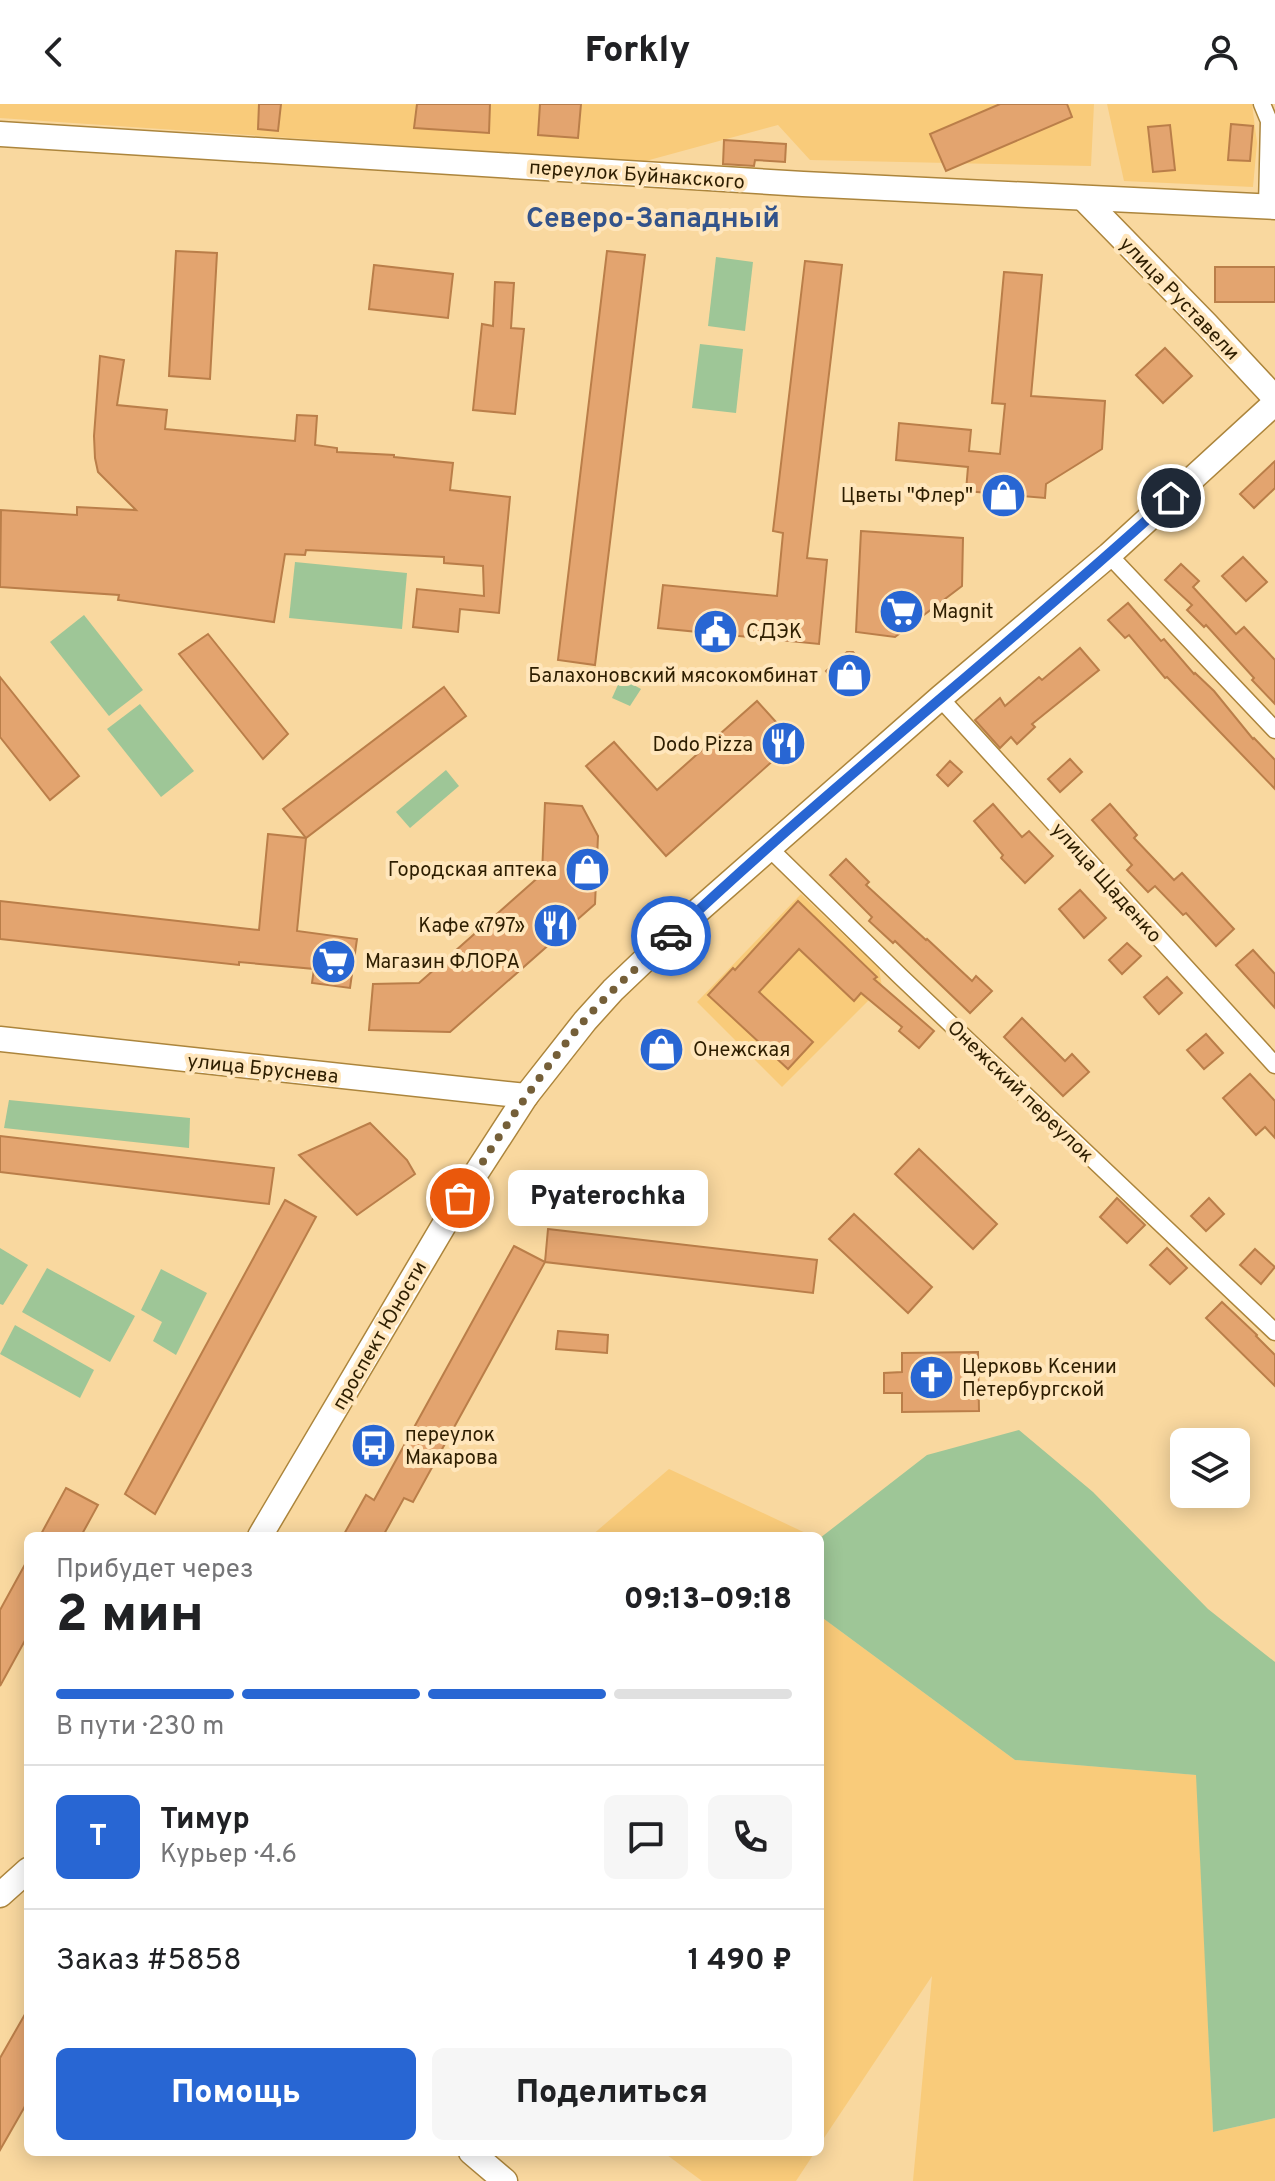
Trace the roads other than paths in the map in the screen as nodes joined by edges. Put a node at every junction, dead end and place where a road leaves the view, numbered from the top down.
1 (1262, 104) edge
2 (0, 134) edge
3 (1083, 198) junction
4 (1271, 207) edge
5 (1275, 401) edge
6 (1109, 555) junction
7 (940, 698) junction
8 (1275, 730) edge
9 (769, 848) junction
10 (0, 1039) edge
11 (1275, 1065) edge
12 (526, 1096) junction
13 (1275, 1332) edge
14 (262, 1532) edge
15 (24, 1874) edge
16 (0, 1895) edge
17 (476, 2156) edge
18 (505, 2181) edge

1 - 4 street
2 - 3 street, переулок Буйнакского
3 - 4 street, переулок Буйнакского
3 - 5 street, улица Руставели
5 - 6 street
6 - 7 street
6 - 8 street
7 - 9 street
7 - 11 street, улица Щаденко
9 - 12 street
9 - 13 street, Онежский переулок
10 - 12 street, улица Бруснева
12 - 14 street, проспект Юности
15 - 16 street
17 - 18 street

